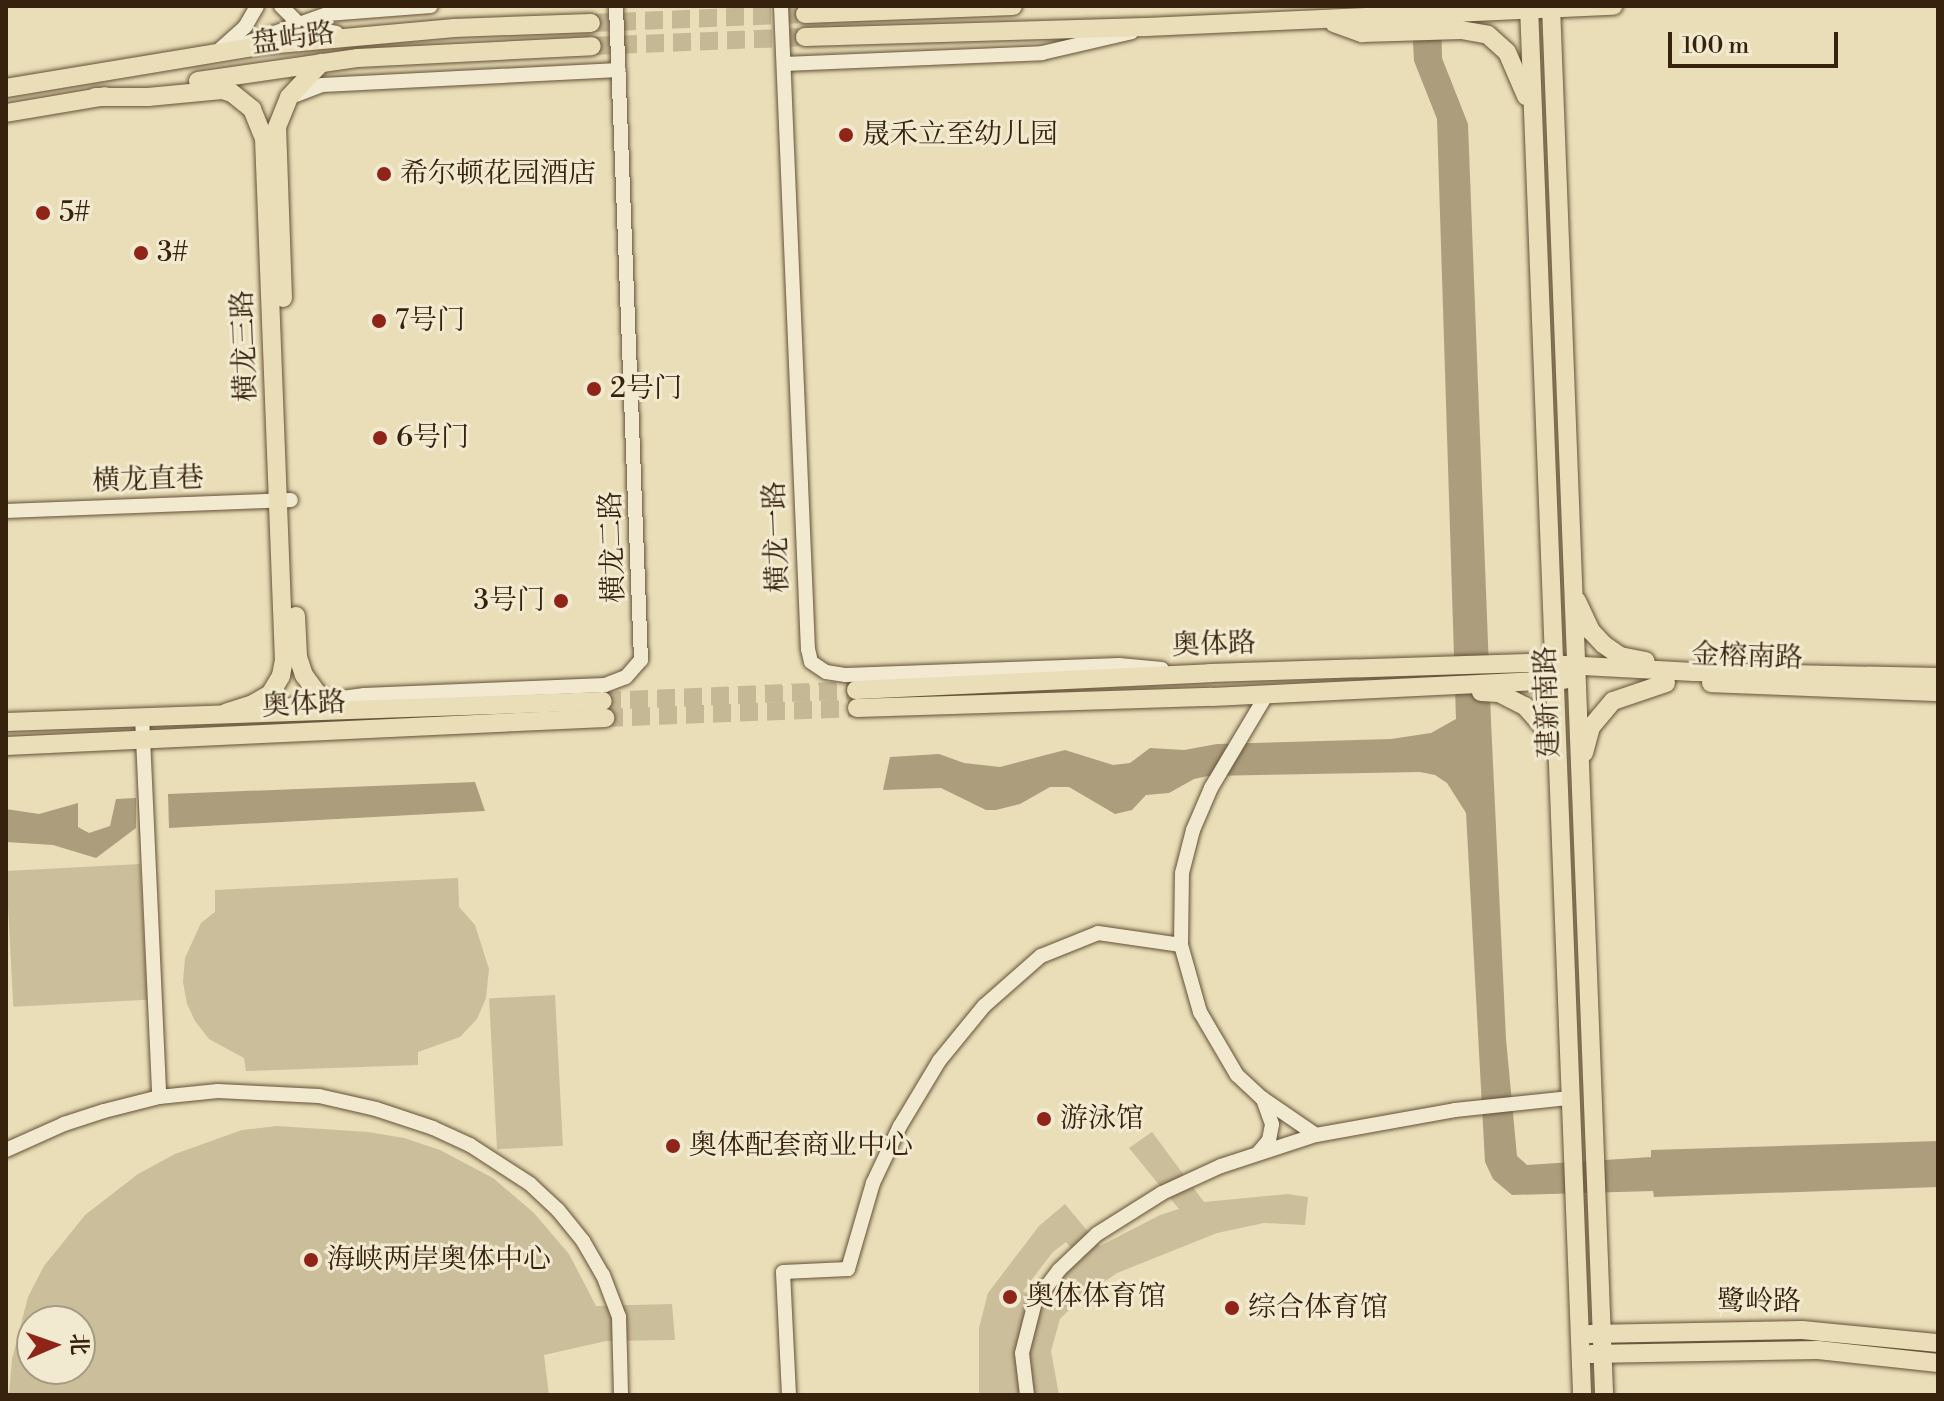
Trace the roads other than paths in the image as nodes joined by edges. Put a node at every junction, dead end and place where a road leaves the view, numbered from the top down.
1 (257, 6) edge
2 (281, 6) edge
3 (288, 6) edge
4 (431, 6) edge
5 (616, 6) edge
6 (781, 6) edge
7 (1013, 6) edge
8 (1614, 6) edge
9 (1551, 8) edge
10 (1529, 9) edge
11 (334, 13) junction
12 (805, 14) tunnel mouth
13 (1323, 20) junction
14 (591, 23) tunnel mouth
15 (297, 24) junction
16 (1145, 27) junction
17 (368, 35) junction
18 (805, 37) tunnel mouth
19 (592, 46) tunnel mouth
20 (215, 54) junction
21 (321, 63) junction
22 (784, 64) junction
23 (619, 70) junction
24 (6, 88) edge
25 (95, 97) junction
26 (282, 110) junction
27 (6, 113) edge
28 (1532, 122) junction
29 (285, 500) junction
30 (6, 511) edge
31 (1572, 583) junction
32 (1740, 671) junction
33 (1554, 672) junction
34 (1210, 673) junction
35 (1575, 673) junction
36 (1938, 677) edge
37 (1666, 683) junction
38 (1390, 689) junction
39 (1938, 692) edge
40 (1267, 694) junction
41 (334, 705) junction
42 (226, 713) junction
43 (142, 716) junction
44 (6, 722) edge
45 (144, 740) junction
46 (6, 746) edge
47 (1557, 758) junction
48 (1580, 808) junction
49 (1181, 945) junction
50 (159, 1097) junction
51 (1262, 1098) junction
52 (1570, 1098) junction
53 (1316, 1135) junction
54 (6, 1150) edge
55 (1258, 1152) junction
56 (1580, 1334) junction
57 (1601, 1334) junction
58 (1938, 1343) edge
59 (1602, 1353) junction
60 (1580, 1354) junction
61 (1933, 1363) edge
62 (621, 1395) edge
63 (789, 1395) edge
64 (1027, 1395) edge
65 (1582, 1395) edge
66 (1604, 1395) edge

1 - 20 street
2 - 15 street
3 - 11 street
4 - 11 street
5 - 23 street, 横龙二路
6 - 22 street, 横龙一路
7 - 12 main road
8 - 9 main road
9 - 10 main road
9 - 31 main road, 建新南路
10 - 13 main road
10 - 28 main road, 建新南路
11 - 15 street
13 - 16 main road
13 - 28 main road
14 - 17 main road, 盘屿路
15 - 17 street
15 - 20 street
16 - 18 main road
16 - 22 street
17 - 20 main road, 盘屿路
19 - 21 main road, 盘屿路
20 - 24 main road, 盘屿路
21 - 25 main road, 盘屿路
21 - 26 main road, 横龙三路
22 - 34 street, 横龙一路
23 - 26 street
23 - 41 street, 横龙二路
25 - 27 main road, 盘屿路
25 - 29 main road, 横龙三路
26 - 29 main road, 横龙三路
28 - 33 main road, 建新南路
29 - 30 street, 横龙直巷
29 - 41 main road, 横龙三路
29 - 42 main road, 横龙三路
31 - 32 main road
31 - 35 main road, 建新南路
32 - 35 main road, 金榕南路
32 - 36 main road, 金榕南路
33 - 34 main road, 奥体路
33 - 35 main road, 奥体路
33 - 38 main road, 奥体路
33 - 47 main road, 建新南路
34 - 40 main road, 奥体路
35 - 37 main road, 金榕南路
35 - 48 main road, 建新南路
37 - 39 main road, 金榕南路
37 - 48 main road
38 - 40 main road, 奥体路
38 - 47 main road
40 - 49 street
41 - 42 main road, 奥体路
41 - 45 main road, 奥体路
42 - 43 main road, 奥体路
43 - 44 main road, 奥体路
43 - 45 street
45 - 46 main road, 奥体路
45 - 50 street
47 - 52 main road, 建新南路
48 - 57 main road, 建新南路
49 - 51 street
49 - 63 street
50 - 54 street
50 - 62 street
51 - 53 street
51 - 55 street
52 - 53 street
52 - 56 main road, 建新南路
53 - 55 street
55 - 64 street
56 - 57 main road, 鹭岭路
56 - 60 main road, 建新南路
57 - 58 main road, 鹭岭路
57 - 59 main road, 建新南路
59 - 60 main road, 鹭岭路
59 - 61 main road, 鹭岭路
59 - 66 main road, 建新南路
60 - 65 main road, 建新南路

